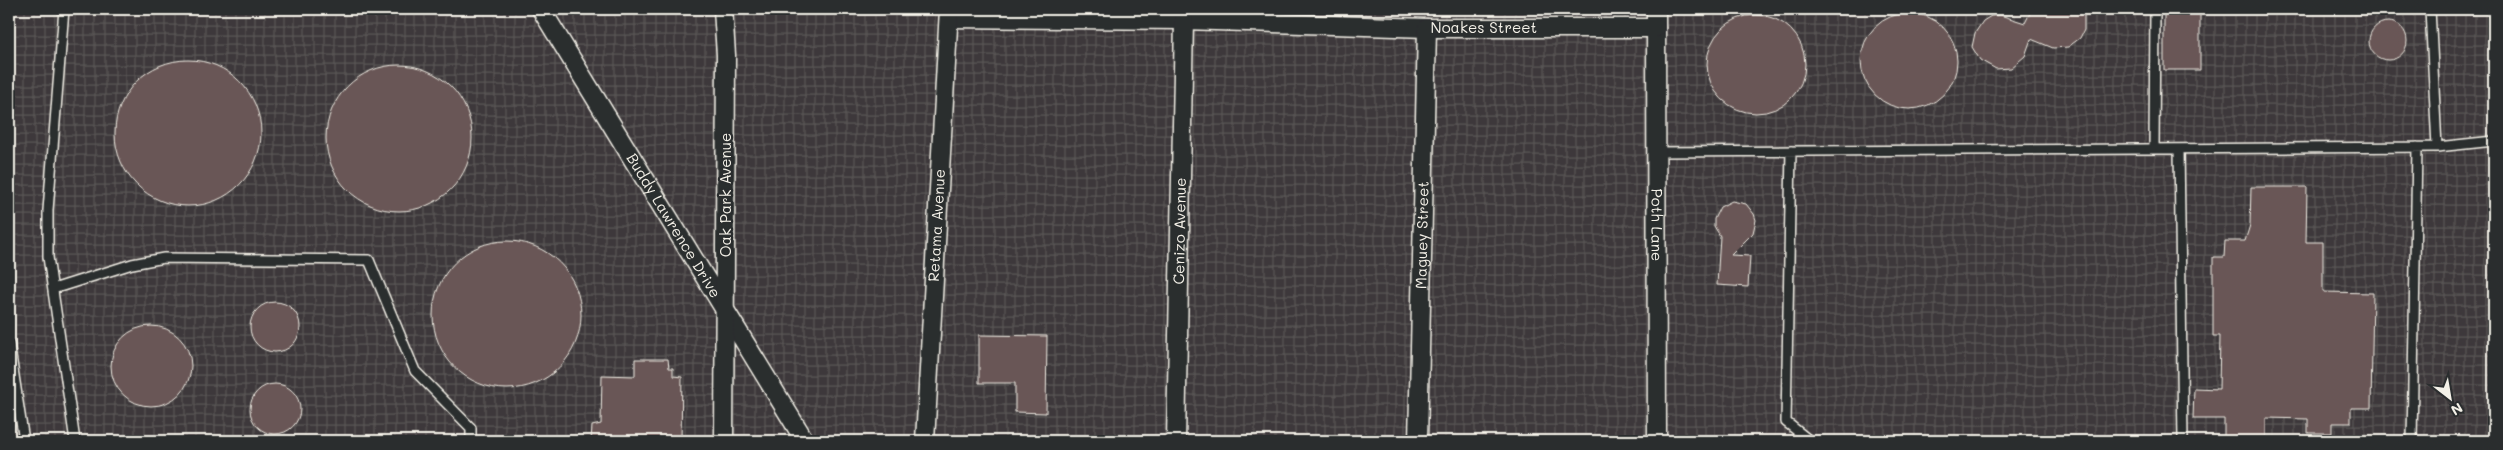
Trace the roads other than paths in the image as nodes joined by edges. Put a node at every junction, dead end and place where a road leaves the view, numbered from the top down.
1 (64, 9) edge
2 (541, 9) edge
3 (723, 9) edge
4 (1656, 9) edge
5 (2155, 9) edge
6 (2430, 9) edge
7 (950, 13) edge
8 (1184, 20) junction
9 (1427, 28) junction
10 (1656, 28) junction
11 (2494, 141) edge
12 (2437, 146) junction
13 (2417, 147) junction
14 (2154, 149) junction
15 (2179, 149) junction
16 (1790, 151) junction
17 (1656, 152) junction
18 (53, 289) junction
19 (726, 308) junction
20 (9, 343) edge
21 (24, 441) edge
22 (76, 441) edge
23 (471, 441) edge
24 (724, 441) edge
25 (806, 441) edge
26 (926, 441) edge
27 (1176, 441) edge
28 (1418, 441) edge
29 (1656, 441) edge
30 (1810, 441) edge
31 (2183, 441) edge
32 (2412, 441) edge

1 - 18 lane
2 - 19 street, Buddy Lawrence Drive
3 - 19 street, Oak Park Avenue
4 - 10 street, Poth Lane
5 - 14 lane
6 - 12 lane
7 - 8 street, Noakes Street
7 - 26 street, Retama Avenue
8 - 9 street, Noakes Street
8 - 27 street, Cenizo Avenue
9 - 10 street, Noakes Street
9 - 28 street, Maguey Street
10 - 17 street, Poth Lane
11 - 12 lane
12 - 13 lane
13 - 15 lane
13 - 32 lane
14 - 15 lane
14 - 16 lane
15 - 31 lane
16 - 17 lane
16 - 30 lane
17 - 29 street, Poth Lane
18 - 22 lane
18 - 23 lane
19 - 24 street, Oak Park Avenue
19 - 25 street, Buddy Lawrence Drive
20 - 21 lane

